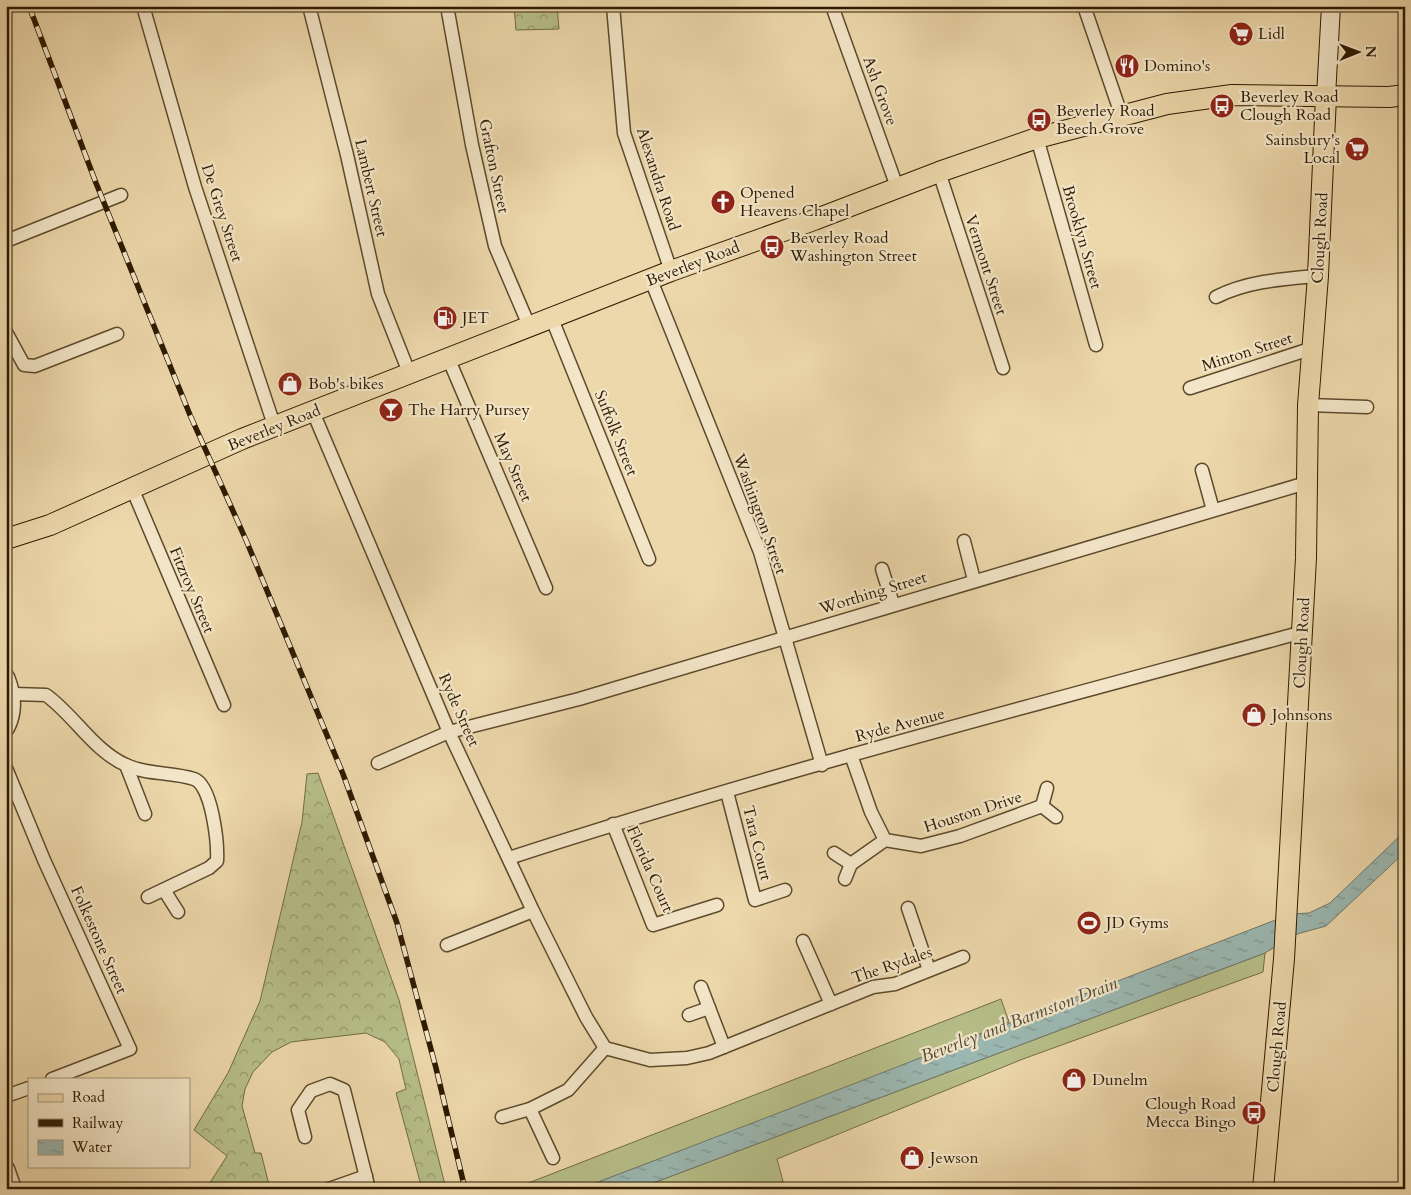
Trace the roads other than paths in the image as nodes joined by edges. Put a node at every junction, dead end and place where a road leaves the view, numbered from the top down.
1 (143, 6) edge
2 (309, 6) edge
3 (447, 6) edge
4 (613, 6) edge
5 (832, 6) edge
6 (1084, 6) edge
7 (1331, 6) edge
8 (1405, 95) edge
9 (1326, 96) junction
10 (1121, 114) junction
11 (1037, 138) junction
12 (938, 172) junction
13 (896, 187) junction
14 (121, 195) dead end
15 (6, 241) edge
16 (671, 271) junction
17 (1318, 276) junction
18 (651, 280) junction
19 (1215, 298) dead end
20 (552, 319) junction
21 (530, 328) junction
22 (6, 332) edge
23 (117, 334) dead end
24 (1096, 345) dead end
25 (1313, 348) junction
26 (449, 360) junction
27 (1003, 368) dead end
28 (410, 375) junction
29 (1190, 388) dead end
30 (1308, 405) junction
31 (1367, 408) dead end
32 (313, 412) junction
33 (275, 428) junction
34 (1202, 470) dead end
35 (1306, 483) junction
36 (132, 488) junction
37 (1213, 510) junction
38 (6, 539) edge
39 (964, 541) dead end
40 (649, 559) dead end
41 (882, 569) dead end
42 (974, 580) junction
43 (546, 588) dead end
44 (893, 604) junction
45 (1303, 632) junction
46 (784, 637) junction
47 (6, 677) edge
48 (14, 694) junction
49 (224, 705) dead end
50 (6, 728) edge
51 (449, 732) junction
52 (851, 755) junction
53 (378, 763) dead end
54 (822, 764) junction
55 (126, 765) junction
56 (6, 768) edge
57 (1047, 788) dead end
58 (727, 792) junction
59 (1042, 806) junction
60 (145, 814) dead end
61 (1056, 817) dead end
62 (613, 824) junction
63 (885, 840) junction
64 (834, 853) dead end
65 (509, 858) junction
66 (851, 864) junction
67 (845, 879) dead end
68 (164, 890) junction
69 (784, 890) dead end
70 (148, 897) dead end
71 (717, 905) dead end
72 (908, 908) dead end
73 (533, 911) junction
74 (178, 912) dead end
75 (803, 941) dead end
76 (447, 945) dead end
77 (963, 957) dead end
78 (930, 970) junction
79 (700, 987) dead end
80 (831, 1004) junction
81 (709, 1008) junction
82 (689, 1015) dead end
83 (724, 1047) junction
84 (604, 1048) junction
85 (55, 1078) edge
86 (28, 1088) edge
87 (6, 1096) edge
88 (530, 1109) junction
89 (502, 1117) dead end
90 (304, 1137) dead end
91 (553, 1158) dead end
92 (6, 1170) edge
93 (368, 1183) edge
94 (14, 1189) edge
95 (329, 1189) edge
96 (1264, 1189) edge

1 - 33 street, De Grey Street
2 - 28 street, Lambert Street
3 - 21 street, Grafton Street
4 - 16 street, Alexandra Road
5 - 13 street, Ash Grove
6 - 10 street
7 - 9 main road
8 - 9 main road, Beverley Road
9 - 10 main road, Beverley Road
9 - 17 main road, Clough Road
10 - 11 main road, Beverley Road
11 - 12 main road, Beverley Road
11 - 24 street, Brooklyn Street
12 - 13 main road, Beverley Road
12 - 27 street, Vermont Street
13 - 16 main road, Beverley Road
14 - 15 street
16 - 18 main road, Beverley Road
17 - 19 street
17 - 25 main road, Clough Road
18 - 20 main road, Beverley Road
18 - 46 street, Washington Street
20 - 21 main road, Beverley Road
20 - 40 street, Suffolk Street
21 - 26 main road, Beverley Road
22 - 23 street
25 - 29 street, Minton Street
25 - 30 main road, Clough Road
26 - 28 main road, Beverley Road
26 - 43 street, May Street
28 - 32 main road, Beverley Road
30 - 31 street
30 - 35 main road, Clough Road
32 - 33 main road, Beverley Road
32 - 51 street, Ryde Street
33 - 36 main road, Beverley Road
34 - 37 street
35 - 37 street, Worthing Street
35 - 45 main road, Clough Road
36 - 38 main road, Beverley Road
36 - 49 street, Fitzroy Street
37 - 42 street, Worthing Street
39 - 42 street
41 - 44 street
42 - 44 street, Worthing Street
44 - 46 street, Worthing Street
45 - 52 street, Ryde Avenue
45 - 96 main road, Clough Road
46 - 51 street, Worthing Street
46 - 54 street, Washington Street
47 - 48 street
48 - 50 street
48 - 55 street
51 - 53 street, Worthing Street
51 - 65 street, Ryde Street
52 - 54 street, Ryde Avenue
52 - 63 street
54 - 58 street, Ryde Avenue
55 - 60 street
55 - 68 street
56 - 85 street, Folkestone Street
57 - 59 street, Houston Drive
58 - 62 street, Ryde Avenue
58 - 69 street, Tara Court
59 - 61 street, Houston Drive
59 - 63 street, Houston Drive
62 - 65 street, Ryde Avenue
62 - 71 street, Florida Court
63 - 66 street
64 - 66 street
65 - 73 street, Ryde Street
66 - 67 street
68 - 70 street
68 - 74 street
72 - 78 street
73 - 76 street
73 - 84 street, Ryde Street
75 - 80 street
77 - 78 street, The Rydales
78 - 80 street, The Rydales
79 - 81 street
80 - 83 street, The Rydales
81 - 82 street
81 - 83 street
83 - 84 street, The Rydales
84 - 88 street
86 - 87 street
88 - 89 street
88 - 91 street
90 - 93 street
92 - 94 street
93 - 95 street

